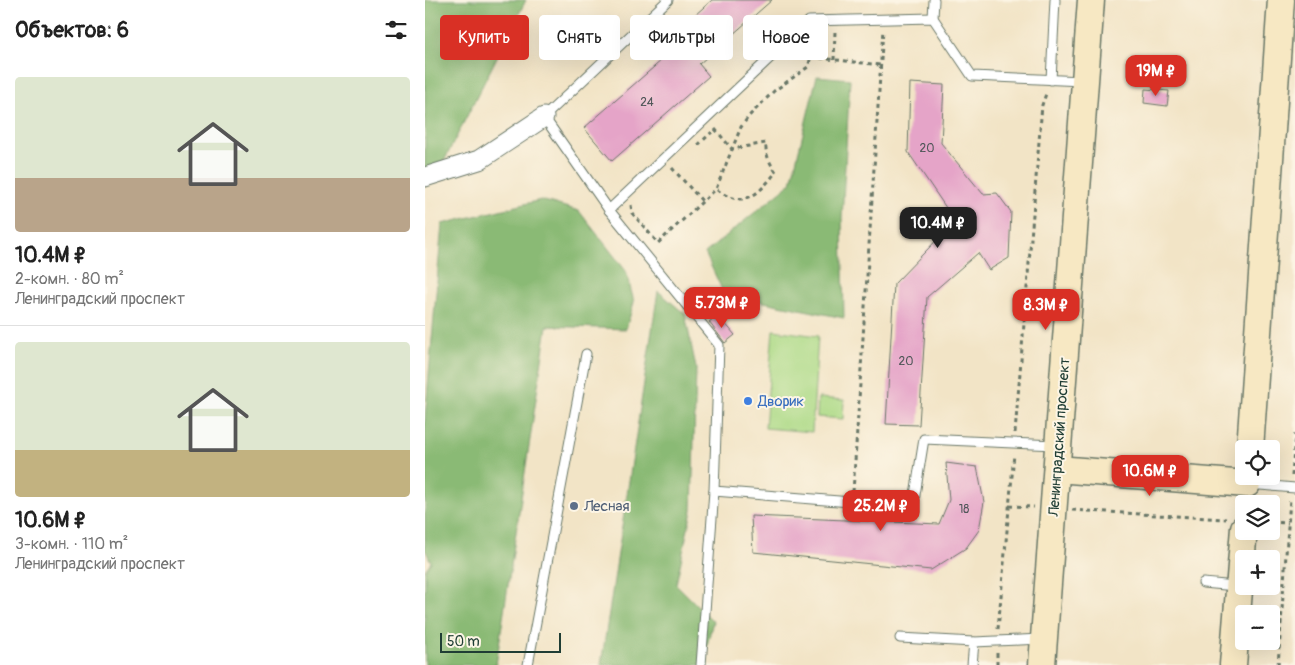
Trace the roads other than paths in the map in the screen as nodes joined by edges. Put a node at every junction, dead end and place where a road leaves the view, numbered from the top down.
1 (668, 0) edge
2 (934, 0) edge
3 (1055, 0) edge
4 (1091, 0) edge
5 (1281, 0) edge
6 (933, 18) junction
7 (1051, 80) junction
8 (1085, 82) junction
9 (544, 118) junction
10 (425, 177) edge
11 (609, 210) junction
12 (586, 354) dead end
13 (1250, 440) edge
14 (1058, 457) junction
15 (1293, 487) edge
16 (714, 492) junction
17 (1267, 495) edge
18 (1235, 500) edge
19 (1203, 582) dead end
20 (1235, 586) edge
21 (1238, 595) edge
22 (900, 638) dead end
23 (1044, 639) junction
24 (974, 642) junction
25 (528, 665) edge
26 (701, 665) edge
27 (972, 665) edge
28 (1042, 665) edge
29 (1233, 665) edge

1 - 9 lane
2 - 6 lane
3 - 7 lane
4 - 8 main road, Ленинградский проспект
5 - 13 main road
6 - 7 lane
6 - 11 lane
7 - 8 lane
8 - 14 main road, Ленинградский проспект
9 - 10 street
9 - 11 lane
11 - 16 lane
12 - 25 lane
14 - 16 lane
14 - 18 main road
14 - 23 main road, Ленинградский проспект
15 - 17 lane
16 - 26 lane
19 - 20 lane
21 - 29 main road
22 - 24 lane
23 - 24 lane
23 - 28 main road, Ленинградский проспект
24 - 27 lane

